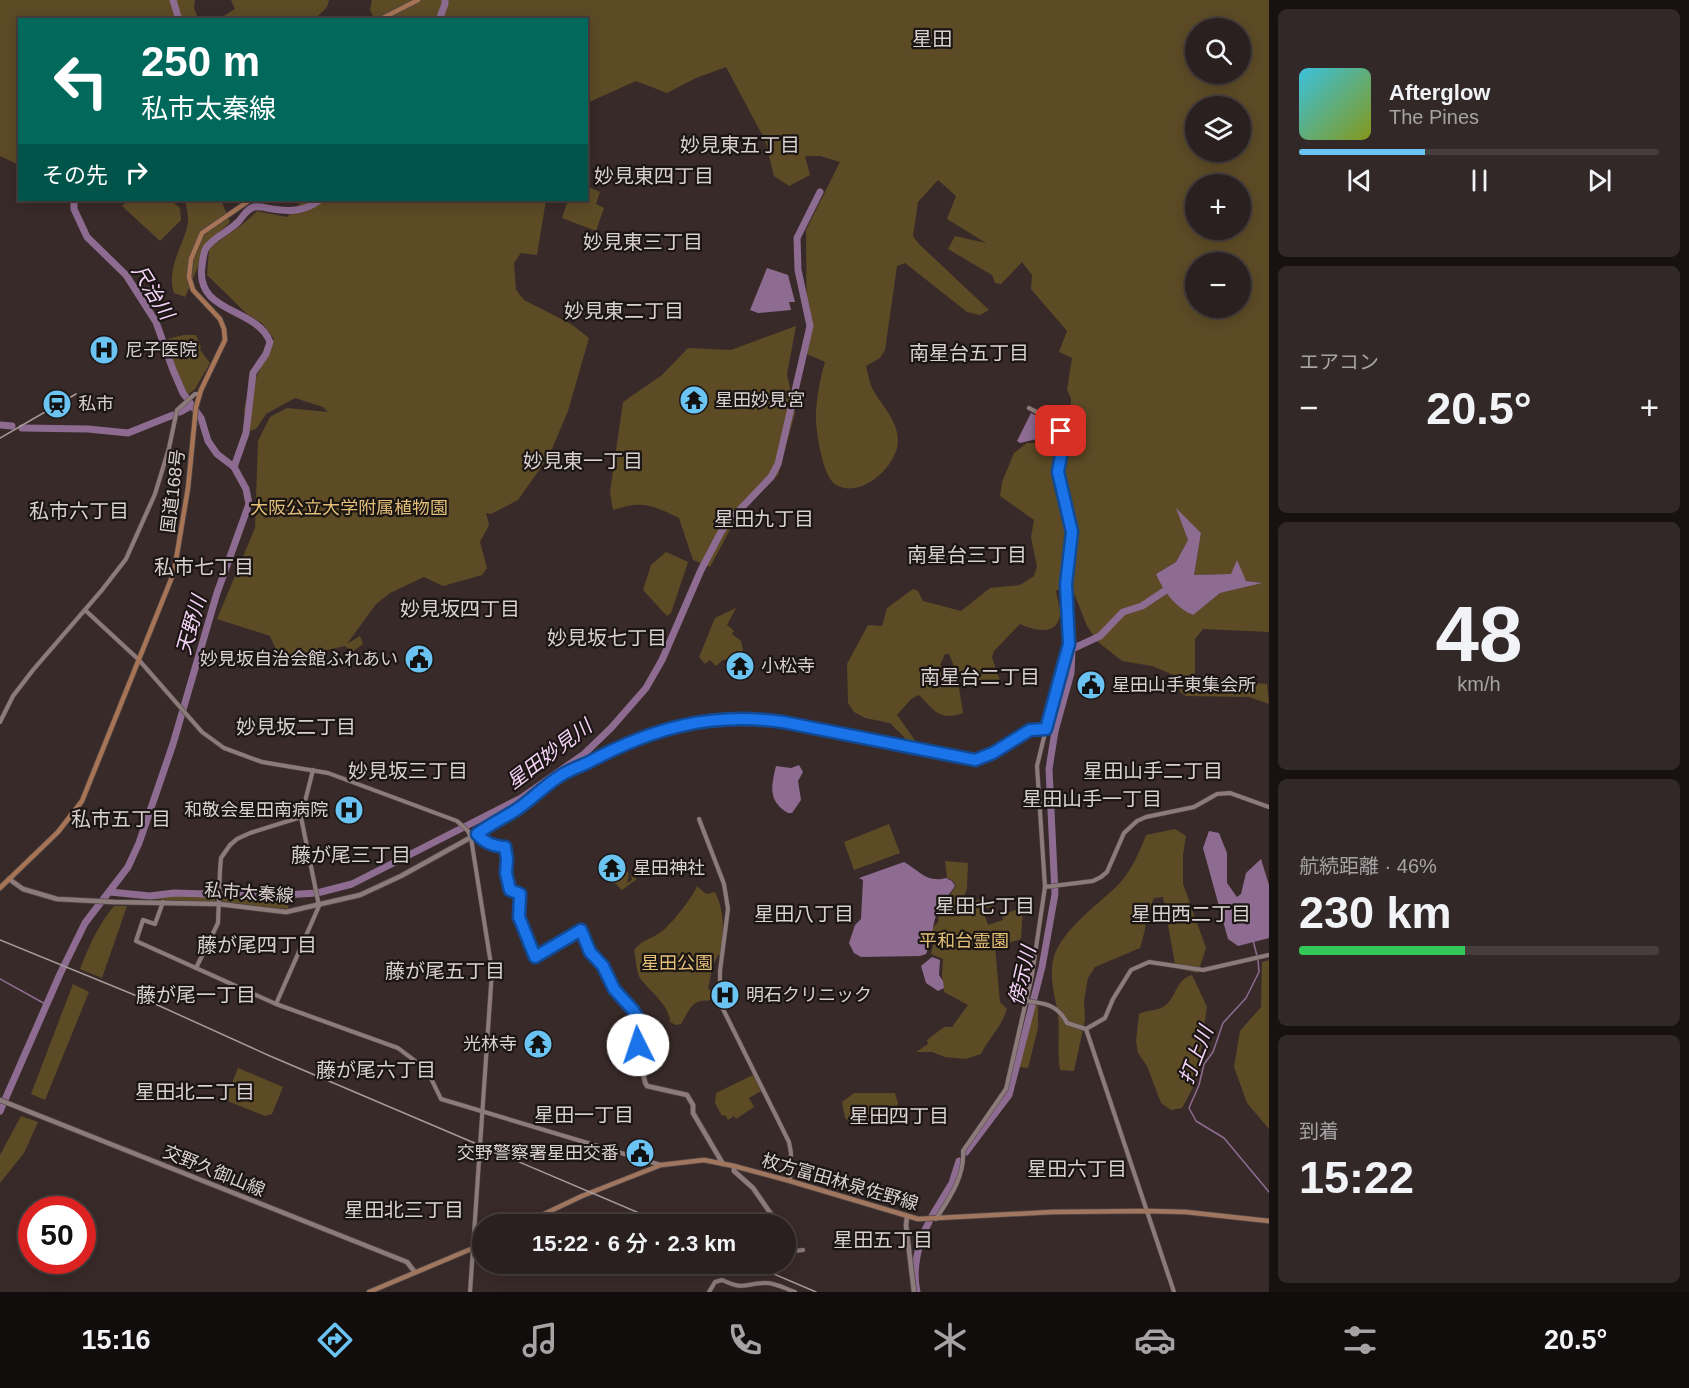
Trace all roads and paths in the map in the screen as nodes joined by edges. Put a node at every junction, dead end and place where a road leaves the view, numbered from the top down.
1 (418, 0) edge
2 (384, 18) edge
3 (249, 201) edge
4 (199, 394) junction
5 (1029, 408) dead end
6 (85, 610) junction
7 (138, 659) junction
8 (0, 722) edge
9 (1046, 729) junction
10 (313, 770) junction
11 (1269, 807) edge
12 (301, 816) junction
13 (699, 819) dead end
14 (477, 834) junction
15 (471, 838) junction
16 (9, 879) junction
17 (1045, 886) junction
18 (0, 888) edge
19 (163, 902) junction
20 (219, 904) junction
21 (319, 906) junction
22 (1269, 955) edge
23 (196, 968) junction
24 (1026, 1000) junction
25 (276, 1004) junction
26 (1086, 1029) junction
27 (0, 1100) edge
28 (482, 1112) junction
29 (723, 1164) junction
30 (661, 1165) junction
31 (734, 1168) junction
32 (790, 1181) junction
33 (1148, 1211) junction
34 (475, 1214) edge
35 (545, 1214) edge
36 (771, 1214) edge
37 (907, 1217) junction
38 (936, 1220) junction
39 (1269, 1221) edge
40 (472, 1249) edge
41 (803, 1250) dead end
42 (796, 1251) edge
43 (472, 1263) edge
44 (414, 1271) junction
45 (369, 1292) edge
46 (470, 1292) edge
47 (709, 1292) edge
48 (795, 1292) edge
49 (914, 1292) edge
50 (1174, 1292) edge

1 - 2 highway
3 - 4 highway, 国道168号
4 - 6 street
4 - 7 highway, 国道168号
5 - 9 street
6 - 7 street
6 - 8 street
7 - 10 street
7 - 16 highway, 国道168号
9 - 14 street
9 - 17 street
10 - 12 street
10 - 15 street
11 - 17 street
12 - 20 street
12 - 21 street
13 - 32 street
14 - 15 main road, 私市太秦線
14 - 29 main road
15 - 21 main road, 私市太秦線
15 - 28 street
16 - 18 highway, 国道168号
16 - 19 main road, 私市太秦線
17 - 24 street
19 - 20 main road, 私市太秦線
19 - 23 street
20 - 21 main road, 私市太秦線
20 - 23 street
21 - 25 street
22 - 26 street
23 - 25 street
24 - 26 street
24 - 38 street
25 - 28 street
26 - 33 street
27 - 44 main road, 交野久御山線
28 - 30 street
28 - 34 street
29 - 30 main road, 枚方富田林泉佐野線
29 - 31 main road, 枚方富田林泉佐野線
30 - 35 main road, 枚方富田林泉佐野線
31 - 32 main road, 枚方富田林泉佐野線
31 - 36 main road
32 - 37 main road, 枚方富田林泉佐野線
33 - 38 main road, 枚方富田林泉佐野線
33 - 39 main road, 枚方富田林泉佐野線
33 - 50 street
37 - 38 main road, 枚方富田林泉佐野線
37 - 49 main road
40 - 44 main road
41 - 42 street
43 - 46 street
44 - 45 main road
47 - 48 street

